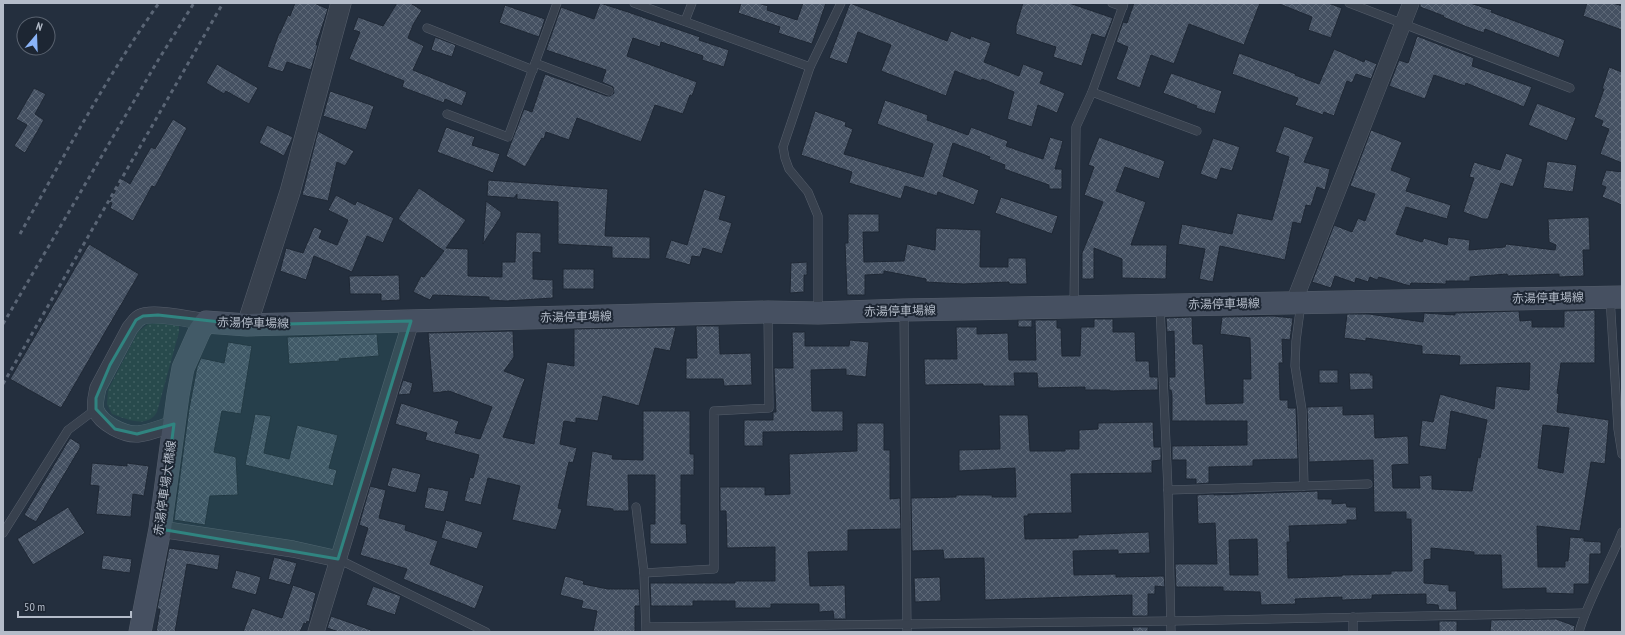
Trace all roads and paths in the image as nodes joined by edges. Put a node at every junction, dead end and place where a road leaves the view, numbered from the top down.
1 (341, 3) edge
2 (556, 3) edge
3 (634, 3) edge
4 (692, 3) edge
5 (841, 3) edge
6 (1112, 3) edge
7 (1349, 3) edge
8 (1411, 3) edge
9 (1124, 5) edge
10 (685, 21) junction
11 (1403, 24) junction
12 (427, 28) dead end
13 (534, 66) junction
14 (810, 67) junction
15 (1570, 88) dead end
16 (609, 91) dead end
17 (1092, 92) junction
18 (447, 114) dead end
19 (1198, 131) dead end
20 (1616, 297) edge
21 (1297, 302) junction
22 (1160, 305) junction
23 (1074, 308) junction
24 (904, 310) junction
25 (768, 312) junction
26 (818, 313) junction
27 (411, 321) junction
28 (206, 322) junction
29 (247, 325) junction
30 (193, 346) joint
31 (96, 410) junction
32 (174, 424) junction
33 (1622, 454) edge
34 (1368, 484) dead end
35 (1304, 486) junction
36 (1168, 490) junction
37 (636, 507) dead end
38 (160, 528) junction
39 (1622, 532) edge
40 (3, 533) edge
41 (338, 560) junction
42 (644, 573) junction
43 (1584, 613) junction
44 (1353, 617) junction
45 (1171, 621) junction
46 (907, 628) edge
47 (646, 630) edge
48 (140, 632) edge
49 (316, 632) edge
50 (486, 632) edge
51 (1171, 632) edge
52 (1353, 632) edge
53 (1579, 632) edge

1 - 29 street
2 - 13 lane
3 - 10 lane
4 - 10 lane
5 - 14 lane
6 - 9 lane
7 - 11 lane
8 - 11 street
9 - 17 lane
10 - 14 lane
11 - 15 lane
11 - 21 street
12 - 13 lane
13 - 16 lane
13 - 18 lane
14 - 26 lane
17 - 19 lane
17 - 23 lane
20 - 21 main road, 赤湯停車場線
20 - 33 lane
21 - 22 main road, 赤湯停車場線
21 - 35 lane
22 - 23 main road, 赤湯停車場線
22 - 36 lane
23 - 24 main road, 赤湯停車場線
24 - 26 main road, 赤湯停車場線
24 - 46 lane
25 - 26 main road, 赤湯停車場線
25 - 27 main road, 赤湯停車場線
25 - 42 lane
27 - 29 main road, 赤湯停車場線
27 - 41 street
28 - 29 main road, 赤湯停車場線
28 - 30 main road, 赤湯停車場線
28 - 31 street
30 - 32 main road, 赤湯停車場大橋線
31 - 32 street
31 - 40 lane
32 - 38 main road, 赤湯停車場大橋線
34 - 35 lane
35 - 36 lane
36 - 45 lane
37 - 42 lane
38 - 41 street
38 - 48 main road, 赤湯停車場大橋線
39 - 43 lane
41 - 49 street
41 - 50 lane
42 - 47 lane
43 - 44 lane
43 - 53 lane
44 - 45 lane
44 - 52 lane
45 - 46 lane
45 - 51 lane
46 - 47 lane

